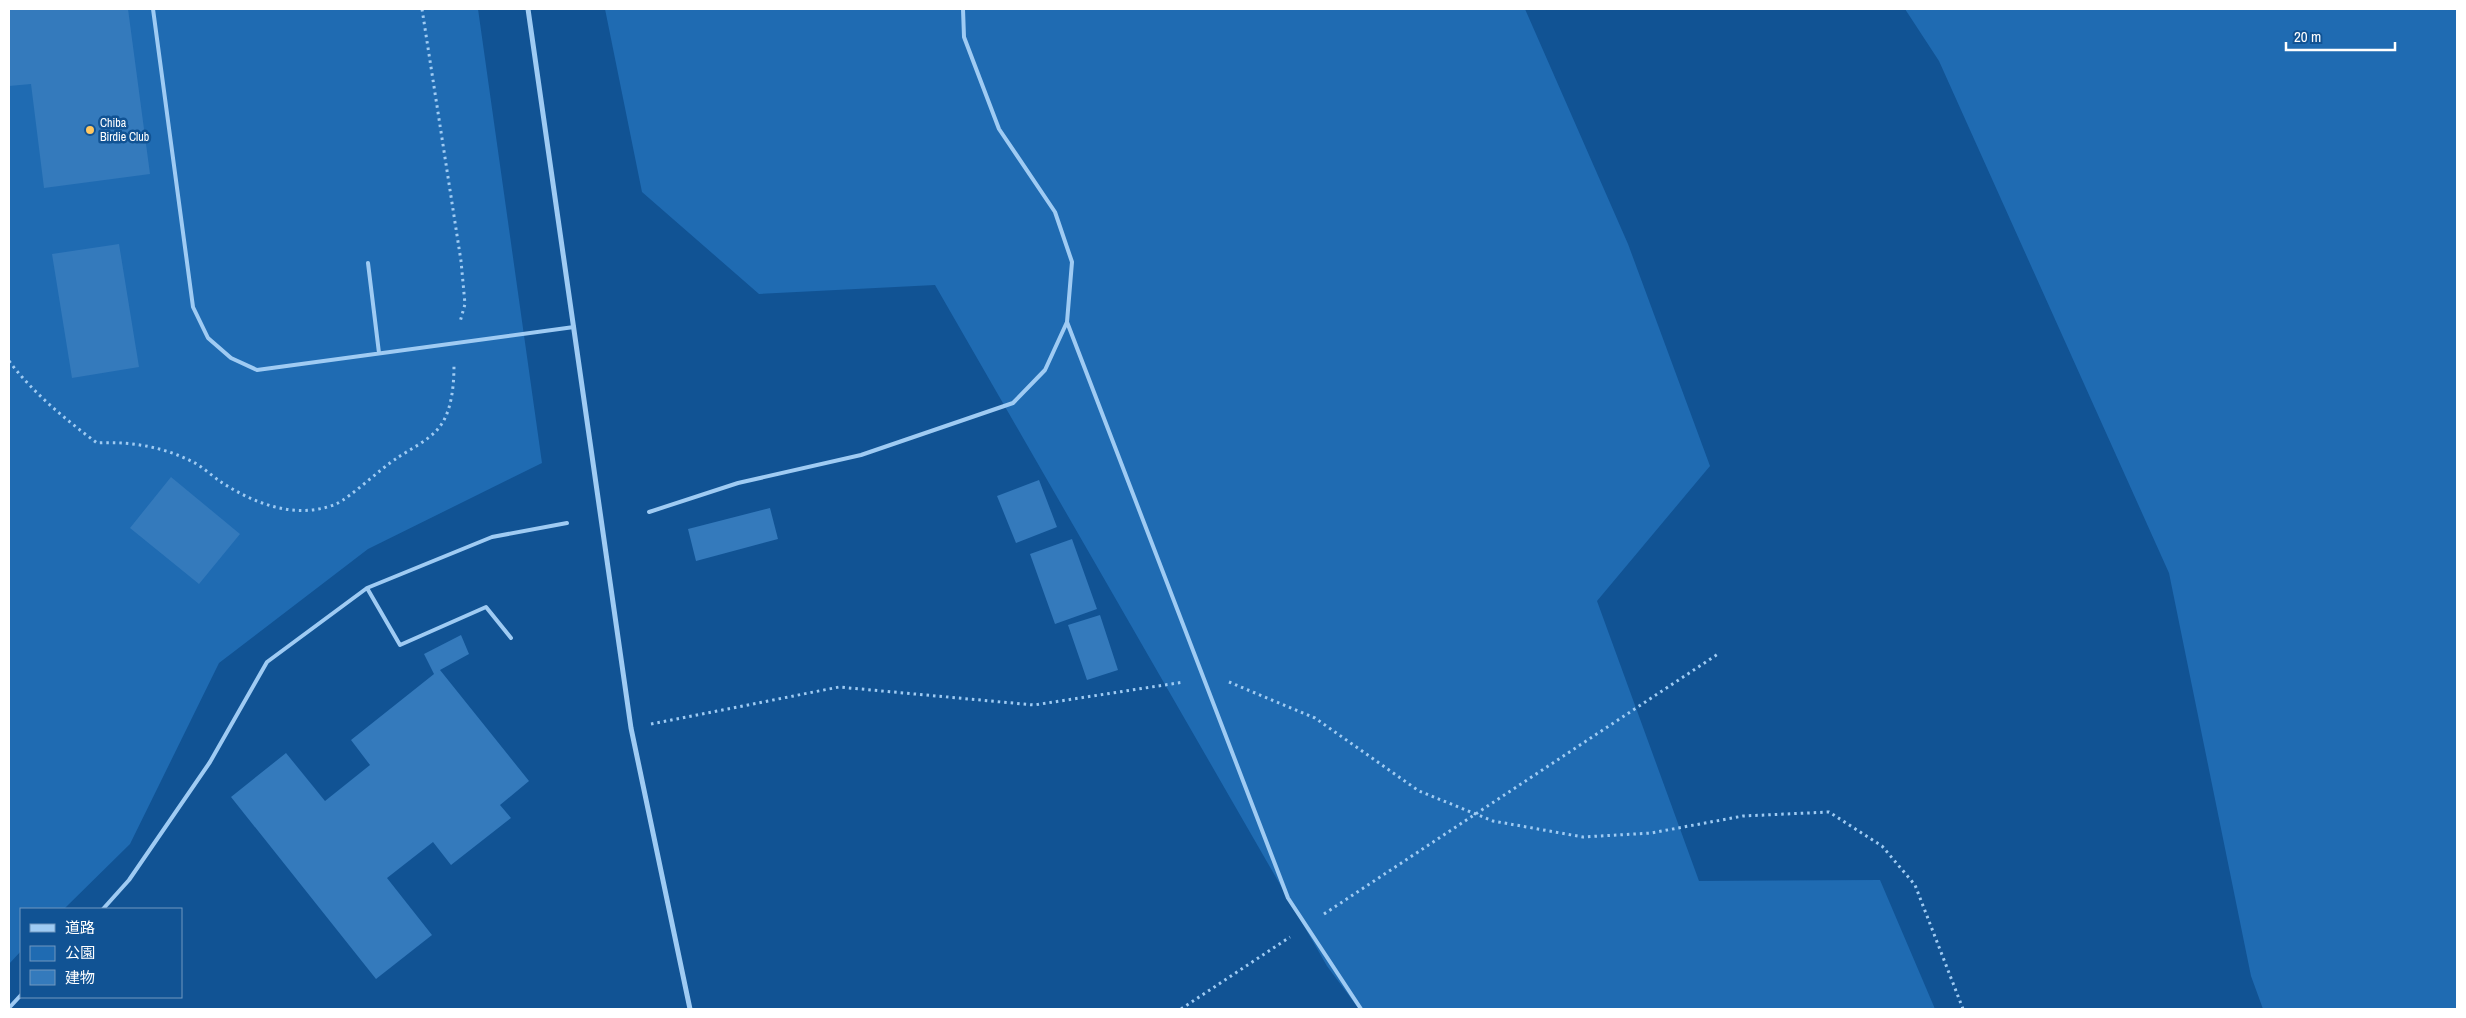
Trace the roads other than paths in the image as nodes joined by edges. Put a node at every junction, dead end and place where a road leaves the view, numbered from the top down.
1 (153, 9) edge
2 (528, 9) edge
3 (963, 9) edge
4 (368, 263) dead end
5 (1067, 322) junction
6 (574, 327) junction
7 (379, 353) junction
8 (649, 512) dead end
9 (566, 523) dead end
10 (367, 588) junction
11 (511, 638) dead end
12 (104, 908) edge
13 (20, 996) edge
14 (9, 1008) edge
15 (690, 1009) edge
16 (1361, 1009) edge

1 - 7 lane
2 - 6 street
3 - 5 lane
4 - 7 lane
5 - 8 lane
5 - 16 lane
6 - 7 lane
6 - 15 street
9 - 10 lane
10 - 11 lane
10 - 12 lane
13 - 14 lane

